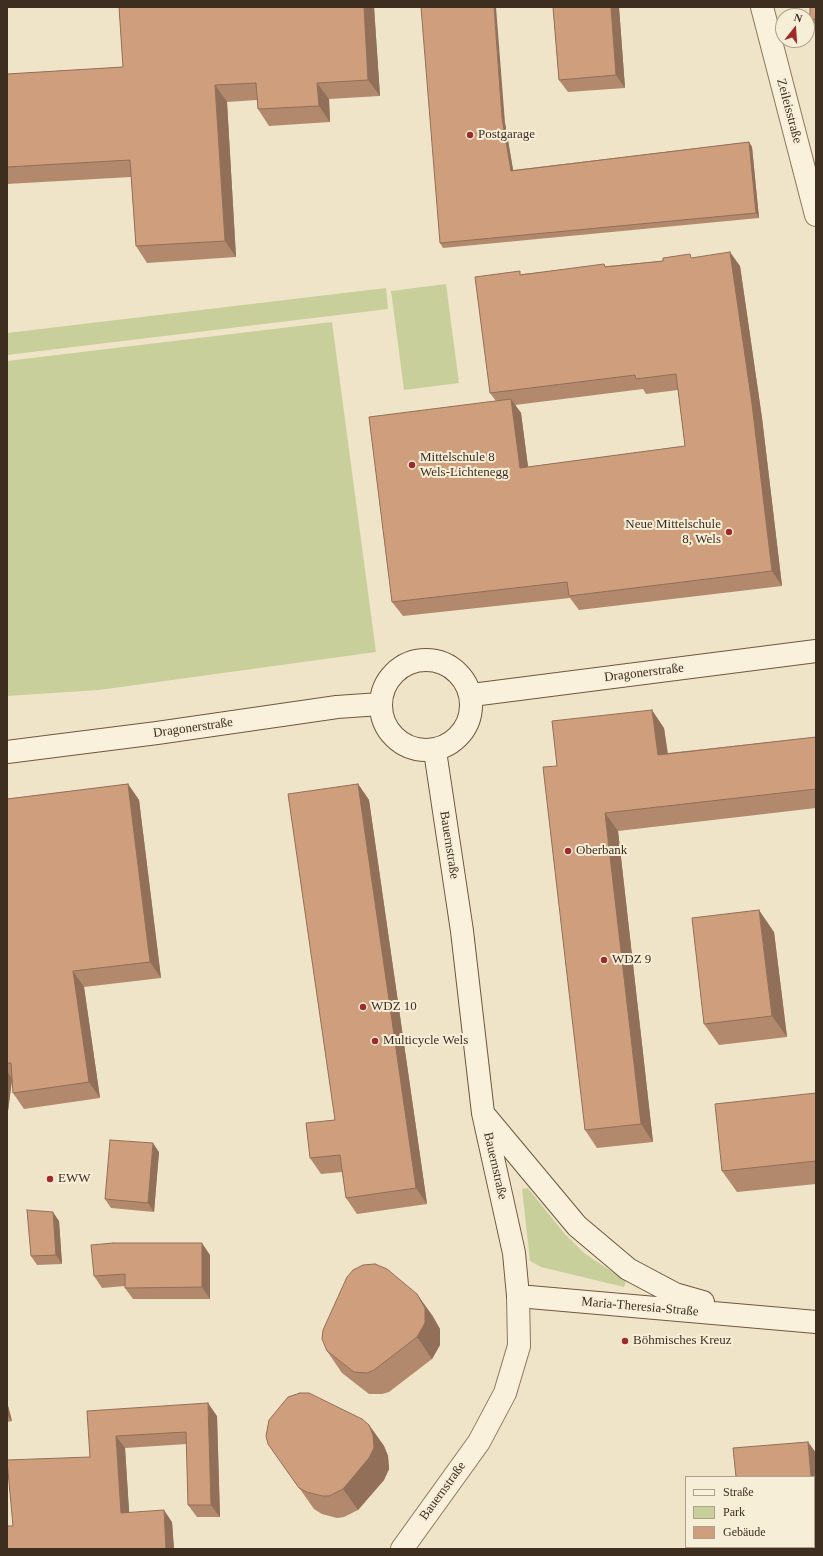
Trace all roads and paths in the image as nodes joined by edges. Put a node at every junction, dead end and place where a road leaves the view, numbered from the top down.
1 (762, 7) edge
2 (816, 215) edge
3 (816, 651) edge
4 (472, 696) junction
5 (380, 704) junction
6 (435, 751) junction
7 (7, 752) edge
8 (483, 1113) junction
9 (518, 1296) junction
10 (762, 1318) junction
11 (816, 1322) edge
12 (402, 1549) edge

1 - 2 main road, Zeileisstraße
3 - 4 main road, Dragonerstraße
4 - 5 main road
4 - 6 main road
5 - 6 main road
5 - 7 main road, Dragonerstraße
6 - 8 main road, Bauernstraße
8 - 9 main road, Bauernstraße
8 - 10 main road, Maria-Theresia-Straße
9 - 10 main road, Maria-Theresia-Straße
9 - 12 main road, Bauernstraße
10 - 11 main road, Maria-Theresia-Straße

